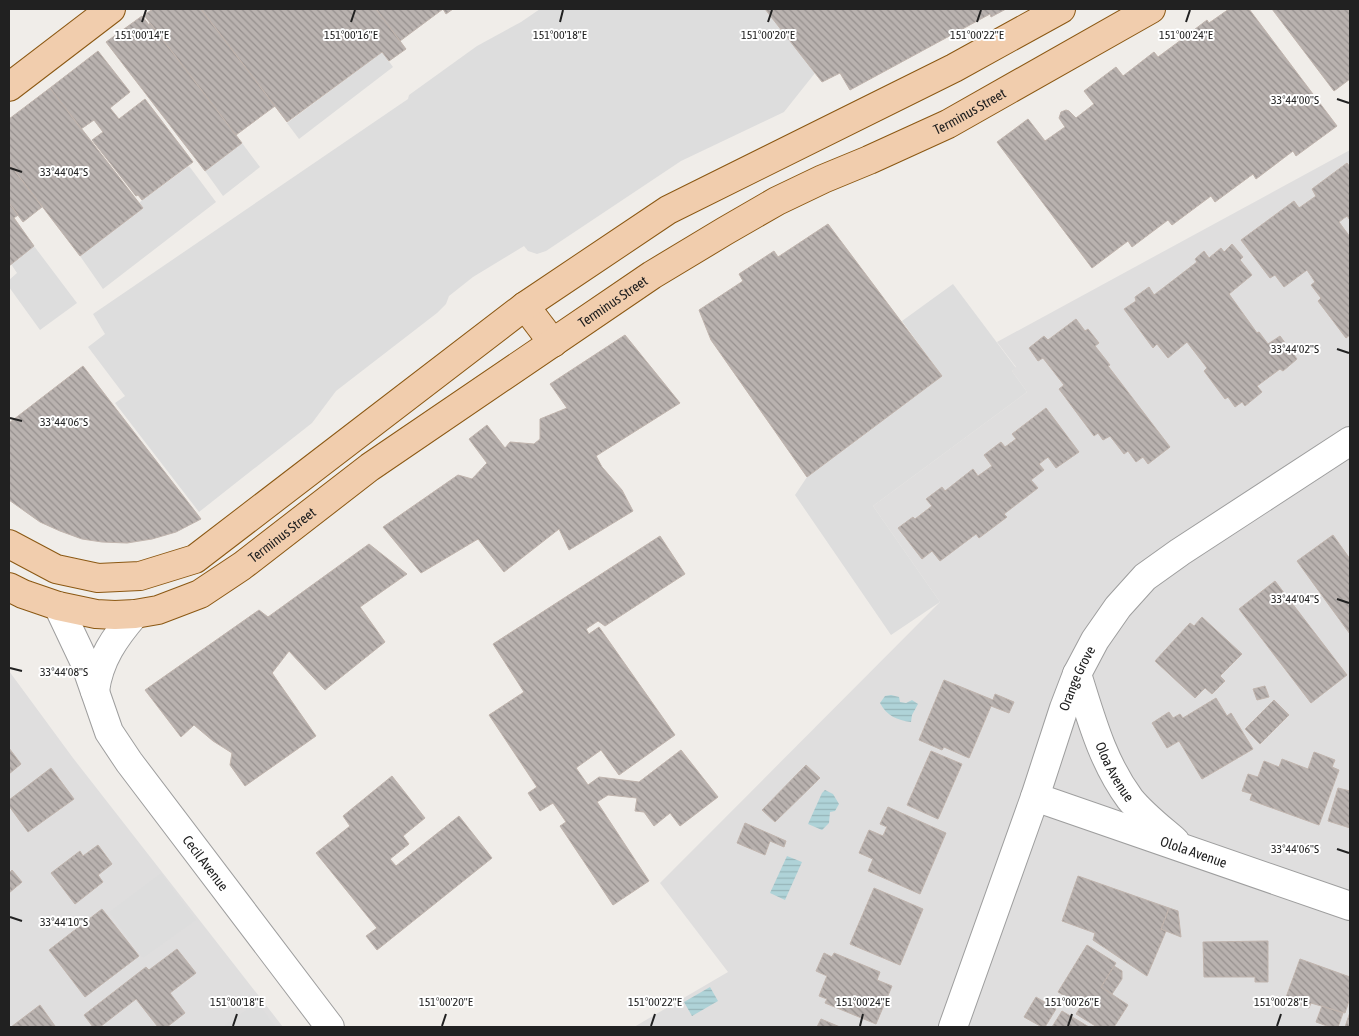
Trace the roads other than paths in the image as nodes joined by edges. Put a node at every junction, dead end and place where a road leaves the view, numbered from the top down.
1 (110, 9) edge
2 (1061, 9) edge
3 (1151, 9) edge
4 (91, 18) edge
5 (9, 87) edge
6 (525, 306) junction
7 (553, 343) junction
8 (1350, 441) edge
9 (9, 544) edge
10 (9, 587) edge
11 (58, 606) junction
12 (135, 614) junction
13 (1077, 674) junction
14 (96, 691) junction
15 (1035, 798) junction
16 (1185, 849) junction
17 (1350, 906) edge
18 (330, 1027) edge
19 (953, 1027) edge

1 - 4 main road
2 - 6 main road
3 - 7 main road, Terminus Street
4 - 5 main road
6 - 7 main road
6 - 9 main road
7 - 12 main road, Terminus Street
8 - 13 street, Orange Grove
10 - 11 main road
11 - 12 main road, Terminus Street
11 - 14 street, Cecil Avenue
12 - 14 street, Cecil Avenue
13 - 15 street, Orange Grove
13 - 16 street, Oloa Avenue
14 - 18 street, Cecil Avenue
15 - 16 street, Olola Avenue
15 - 19 street, Orange Grove
16 - 17 street, Olola Avenue

